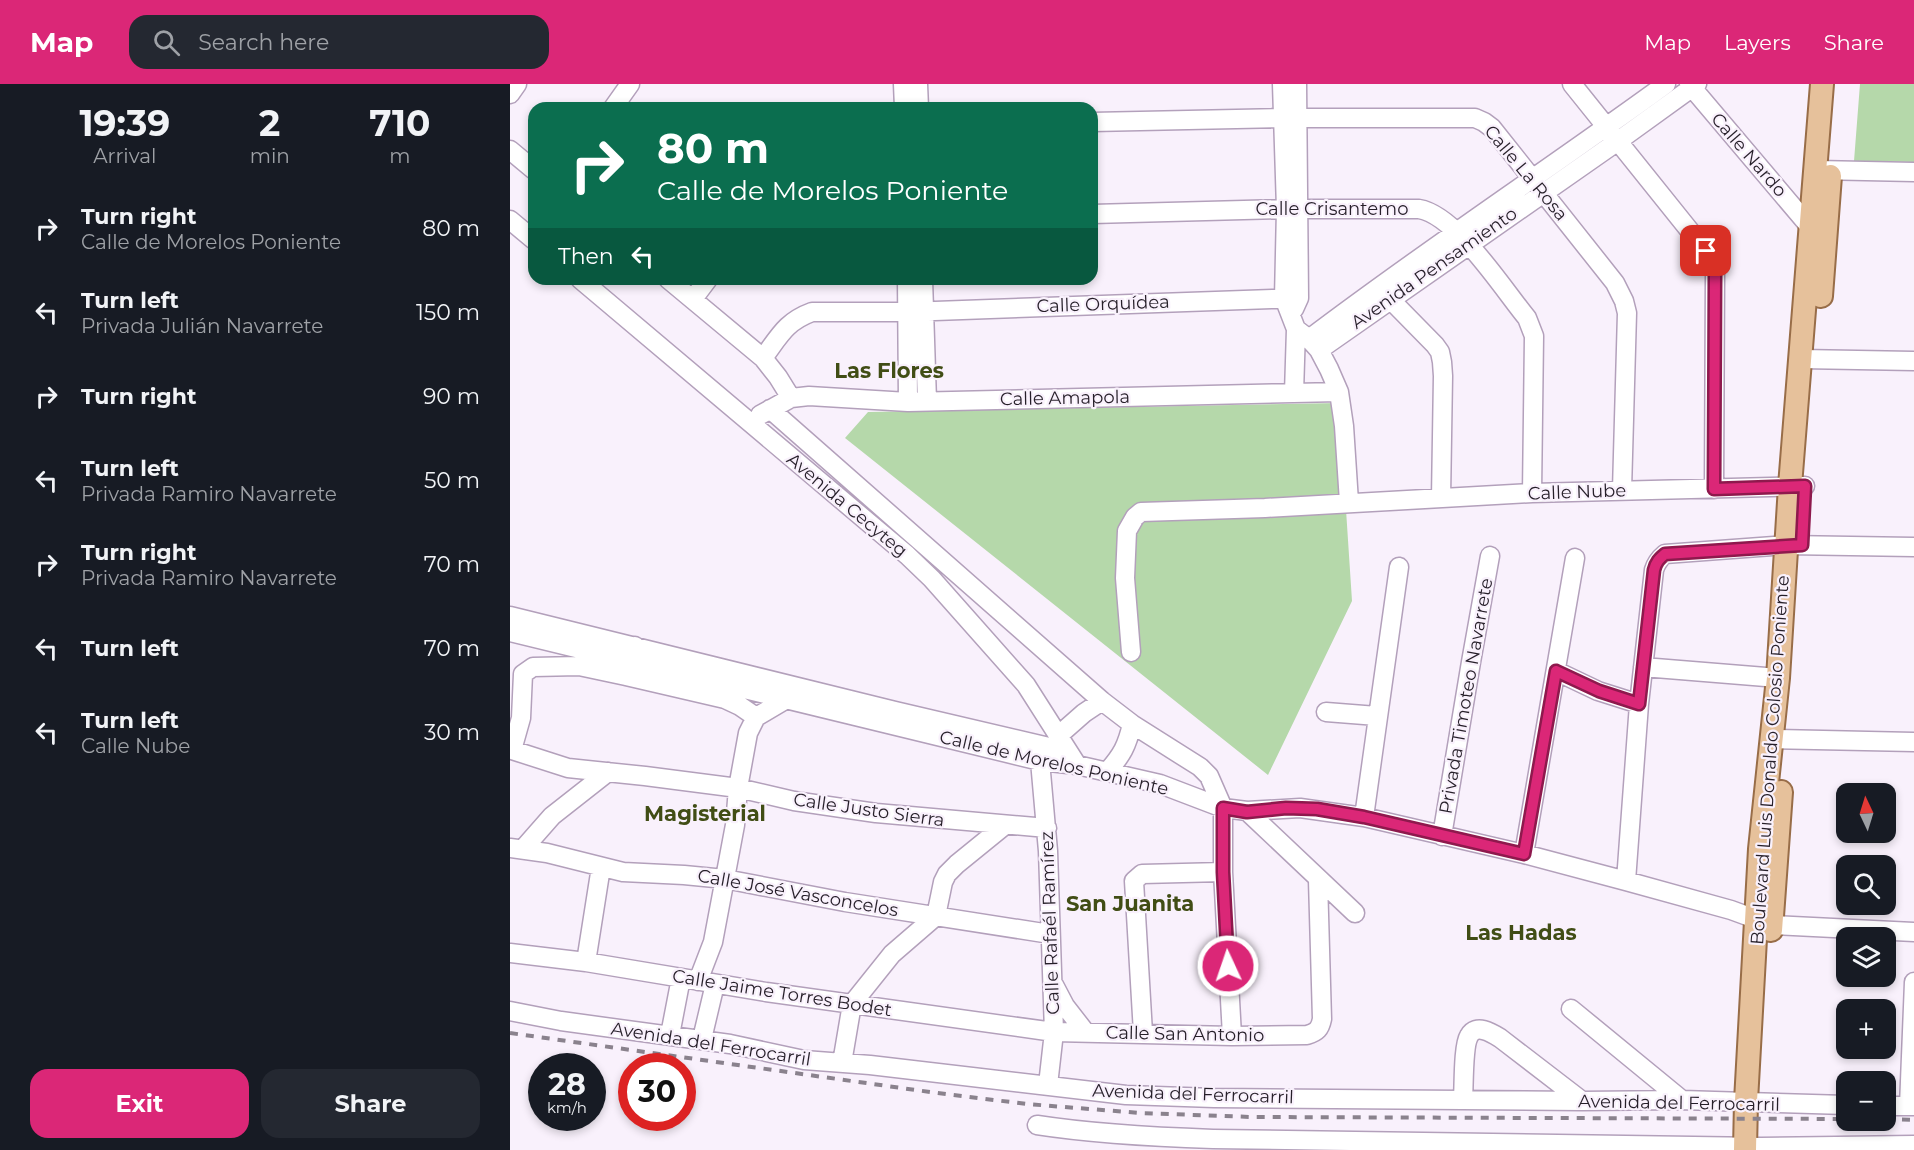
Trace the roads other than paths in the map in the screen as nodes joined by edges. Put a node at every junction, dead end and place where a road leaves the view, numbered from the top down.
1 (517, 84) edge
2 (630, 84) edge
3 (903, 84) edge
4 (918, 84) edge
5 (1282, 84) edge
6 (1297, 84) edge
7 (1572, 84) edge
8 (1666, 84) edge
9 (1822, 84) edge
10 (1836, 84) edge
11 (1692, 85) edge
12 (510, 94) edge
13 (617, 102) edge
14 (904, 102) edge
15 (919, 102) edge
16 (1290, 118) junction
17 (1098, 122) edge
18 (1613, 134) junction
19 (510, 150) edge
20 (528, 165) edge
21 (1823, 170) junction
22 (1914, 172) edge
23 (1538, 186) junction
24 (1292, 209) junction
25 (1098, 213) edge
26 (510, 220) edge
27 (1810, 227) junction
28 (528, 235) edge
29 (1463, 238) junction
30 (587, 285) edge
31 (676, 285) edge
32 (704, 285) edge
33 (908, 285) edge
34 (922, 285) edge
35 (1384, 293) junction
36 (1291, 298) junction
37 (693, 299) junction
38 (915, 311) junction
39 (1304, 333) junction
40 (763, 358) junction
41 (1809, 359) junction
42 (1914, 361) edge
43 (1339, 392) junction
44 (1294, 393) junction
45 (791, 398) junction
46 (927, 401) junction
47 (908, 402) junction
48 (770, 409) junction
49 (749, 422) junction
50 (1797, 486) junction
51 (1714, 489) junction
52 (1622, 490) junction
53 (1532, 493) junction
54 (1441, 498) junction
55 (1349, 502) junction
56 (1794, 545) junction
57 (1914, 547) edge
58 (1490, 556) dead end
59 (1575, 558) dead end
60 (1399, 567) dead end
61 (510, 616) edge
62 (534, 630) junction
63 (510, 632) edge
64 (1131, 652) dead end
65 (631, 662) junction
66 (1643, 667) junction
67 (1556, 671) junction
68 (1778, 678) junction
69 (706, 688) junction
70 (785, 700) junction
71 (1102, 701) junction
72 (1639, 704) junction
73 (1326, 712) dead end
74 (1377, 716) junction
75 (756, 717) junction
76 (893, 718) junction
77 (1132, 724) junction
78 (1778, 739) junction
79 (1914, 742) edge
80 (513, 750) edge
81 (1067, 750) junction
82 (1040, 761) junction
83 (608, 772) junction
84 (1107, 772) junction
85 (738, 788) junction
86 (1223, 808) junction
87 (1247, 812) junction
88 (1364, 817) junction
89 (1005, 825) junction
90 (1047, 828) junction
91 (1442, 836) junction
92 (517, 848) edge
93 (1524, 854) junction
94 (601, 867) junction
95 (1223, 872) junction
96 (725, 879) junction
97 (1318, 880) junction
98 (1626, 881) junction
99 (1355, 913) dead end
100 (936, 916) junction
101 (1765, 923) junction
102 (1914, 932) edge
103 (1050, 934) junction
104 (510, 953) edge
105 (586, 962) junction
106 (698, 981) junction
107 (1052, 981) junction
108 (1914, 982) edge
109 (852, 1004) junction
110 (1570, 1009) dead end
111 (510, 1011) edge
112 (1054, 1032) junction
113 (1086, 1033) junction
114 (1143, 1033) junction
115 (670, 1035) junction
116 (1232, 1036) junction
117 (702, 1040) junction
118 (842, 1063) junction
119 (1047, 1085) junction
120 (1463, 1099) junction
121 (1682, 1100) junction
122 (1581, 1101) junction
123 (1753, 1102) junction
124 (1836, 1105) edge
125 (1896, 1106) edge
126 (1912, 1106) edge
127 (1037, 1125) dead end
128 (1914, 1145) edge
129 (1753, 1148) edge

1 - 12 street
2 - 13 street
3 - 14 street
4 - 15 street
5 - 16 street
6 - 16 street
7 - 18 street
8 - 18 street, Avenida Pensamiento
9 - 21 main road, Boulevard Luis Donaldo Colosio Poniente
10 - 21 main road, Boulevard Luis Donaldo Colosio Poniente
11 - 18 street, Avenida Pensamiento
11 - 27 street, Calle Nardo
16 - 17 street, Calle La Rosa
16 - 23 street, Calle La Rosa
16 - 24 street
18 - 23 street, Avenida Pensamiento
18 - 51 street
19 - 20 street
21 - 22 street
21 - 27 main road, Boulevard Luis Donaldo Colosio Poniente
21 - 41 main road, Boulevard Luis Donaldo Colosio Poniente
23 - 29 street, Avenida Pensamiento
23 - 52 street, Calle La Rosa
24 - 25 street, Calle Crisantemo
24 - 29 street, Calle Crisantemo
24 - 36 street
26 - 28 street
27 - 41 main road, Boulevard Luis Donaldo Colosio Poniente
29 - 35 street, Avenida Pensamiento
29 - 53 street, Calle Crisantemo
30 - 49 street, Avenida Cecyteg
31 - 37 street
32 - 37 street
33 - 38 street
34 - 38 street
35 - 39 street, Avenida Pensamiento
35 - 54 street
36 - 38 street, Calle Orquídea
36 - 39 street
37 - 40 street
38 - 40 street, Calle Orquídea
38 - 46 street
38 - 47 street
39 - 43 street
39 - 44 street
40 - 45 street
41 - 42 street
41 - 50 main road, Boulevard Luis Donaldo Colosio Poniente
43 - 44 street, Calle Amapola
43 - 55 street
44 - 46 street, Calle Amapola
45 - 47 street, Calle Amapola
45 - 48 street, Calle Amapola
46 - 47 street, Calle Amapola
48 - 49 street, Calle Amapola
48 - 71 street
49 - 81 street, Avenida Cecyteg
50 - 51 street, Calle Nube
50 - 56 main road, Boulevard Luis Donaldo Colosio Poniente
51 - 52 street, Calle Nube
52 - 53 street, Calle Nube
53 - 54 street, Calle Nube
54 - 55 street, Calle Nube
55 - 64 street, Calle Nube
56 - 57 street
56 - 66 street
56 - 68 main road, Boulevard Luis Donaldo Colosio Poniente
56 - 78 main road, Boulevard Luis Donaldo Colosio Poniente
58 - 91 street, Privada Timoteo Navarrete
59 - 67 street
60 - 74 street
61 - 62 street, Calle de Morelos Poniente
62 - 63 street, Calle de Morelos Poniente
62 - 65 street, Calle de Morelos Poniente
65 - 69 street, Calle de Morelos Poniente
65 - 76 street, Calle de Morelos Poniente
65 - 80 street
66 - 68 street
66 - 72 street
67 - 72 street
67 - 93 street
68 - 78 main road, Boulevard Luis Donaldo Colosio Poniente
69 - 70 street, Calle de Morelos Poniente
69 - 75 street
70 - 75 street
70 - 76 street, Calle de Morelos Poniente
71 - 77 street
71 - 81 street
72 - 98 street
73 - 74 street
74 - 88 street
75 - 85 street
76 - 81 street, Calle de Morelos Poniente
76 - 82 street, Calle de Morelos Poniente
77 - 84 street
77 - 86 street
78 - 79 street
78 - 101 main road, Boulevard Luis Donaldo Colosio Poniente
80 - 83 street, Calle Justo Sierra
81 - 82 street, Calle de Morelos Poniente
81 - 84 street, Calle de Morelos Poniente
82 - 90 street, Calle Rafaél Ramírez
83 - 85 street, Calle Justo Sierra
83 - 92 street
84 - 86 street, Calle de Morelos Poniente
85 - 89 street, Calle Justo Sierra
85 - 96 street
86 - 87 street, Calle de Morelos Poniente
86 - 95 street
87 - 88 street, Calle de Morelos Poniente
87 - 97 street
88 - 91 street, Calle de Morelos Poniente
89 - 90 street, Calle Justo Sierra
89 - 100 street
90 - 103 street, Calle Rafaél Ramírez
91 - 93 street, Calle de Morelos Poniente
92 - 94 street, Calle José Vasconcelos
93 - 98 street, Calle de Morelos Poniente
94 - 96 street, Calle José Vasconcelos
94 - 105 street
95 - 114 street
95 - 116 street
96 - 100 street, Calle José Vasconcelos
96 - 106 street
97 - 99 street
97 - 116 street, Calle San Antonio
98 - 101 street, Calle de Morelos Poniente
100 - 103 street, Calle José Vasconcelos
100 - 109 street
101 - 102 street, Calle de Morelos Poniente
101 - 123 main road, Boulevard Luis Donaldo Colosio Poniente
103 - 107 street, Calle Rafaél Ramírez
104 - 105 street, Calle Jaime Torres Bodet
105 - 106 street, Calle Jaime Torres Bodet
106 - 109 street, Calle Jaime Torres Bodet
106 - 115 street
106 - 117 street
107 - 112 street, Calle Rafaél Ramírez
107 - 113 street
108 - 126 street
109 - 112 street, Calle Jaime Torres Bodet
109 - 118 street
110 - 121 street
111 - 115 street, Avenida del Ferrocarril
112 - 113 street, Calle San Antonio
112 - 119 street, Calle Rafaél Ramírez
113 - 114 street, Calle San Antonio
114 - 116 street, Calle San Antonio
115 - 117 street, Avenida del Ferrocarril
117 - 118 street, Avenida del Ferrocarril
118 - 119 street, Avenida del Ferrocarril
119 - 120 street, Avenida del Ferrocarril
120 - 122 street, Avenida del Ferrocarril
120 - 122 street
121 - 122 street, Avenida del Ferrocarril
121 - 123 street, Avenida del Ferrocarril
123 - 124 street, Avenida del Ferrocarril
123 - 129 main road, Boulevard Luis Donaldo Colosio Poniente
125 - 126 street
127 - 129 street
128 - 129 street

